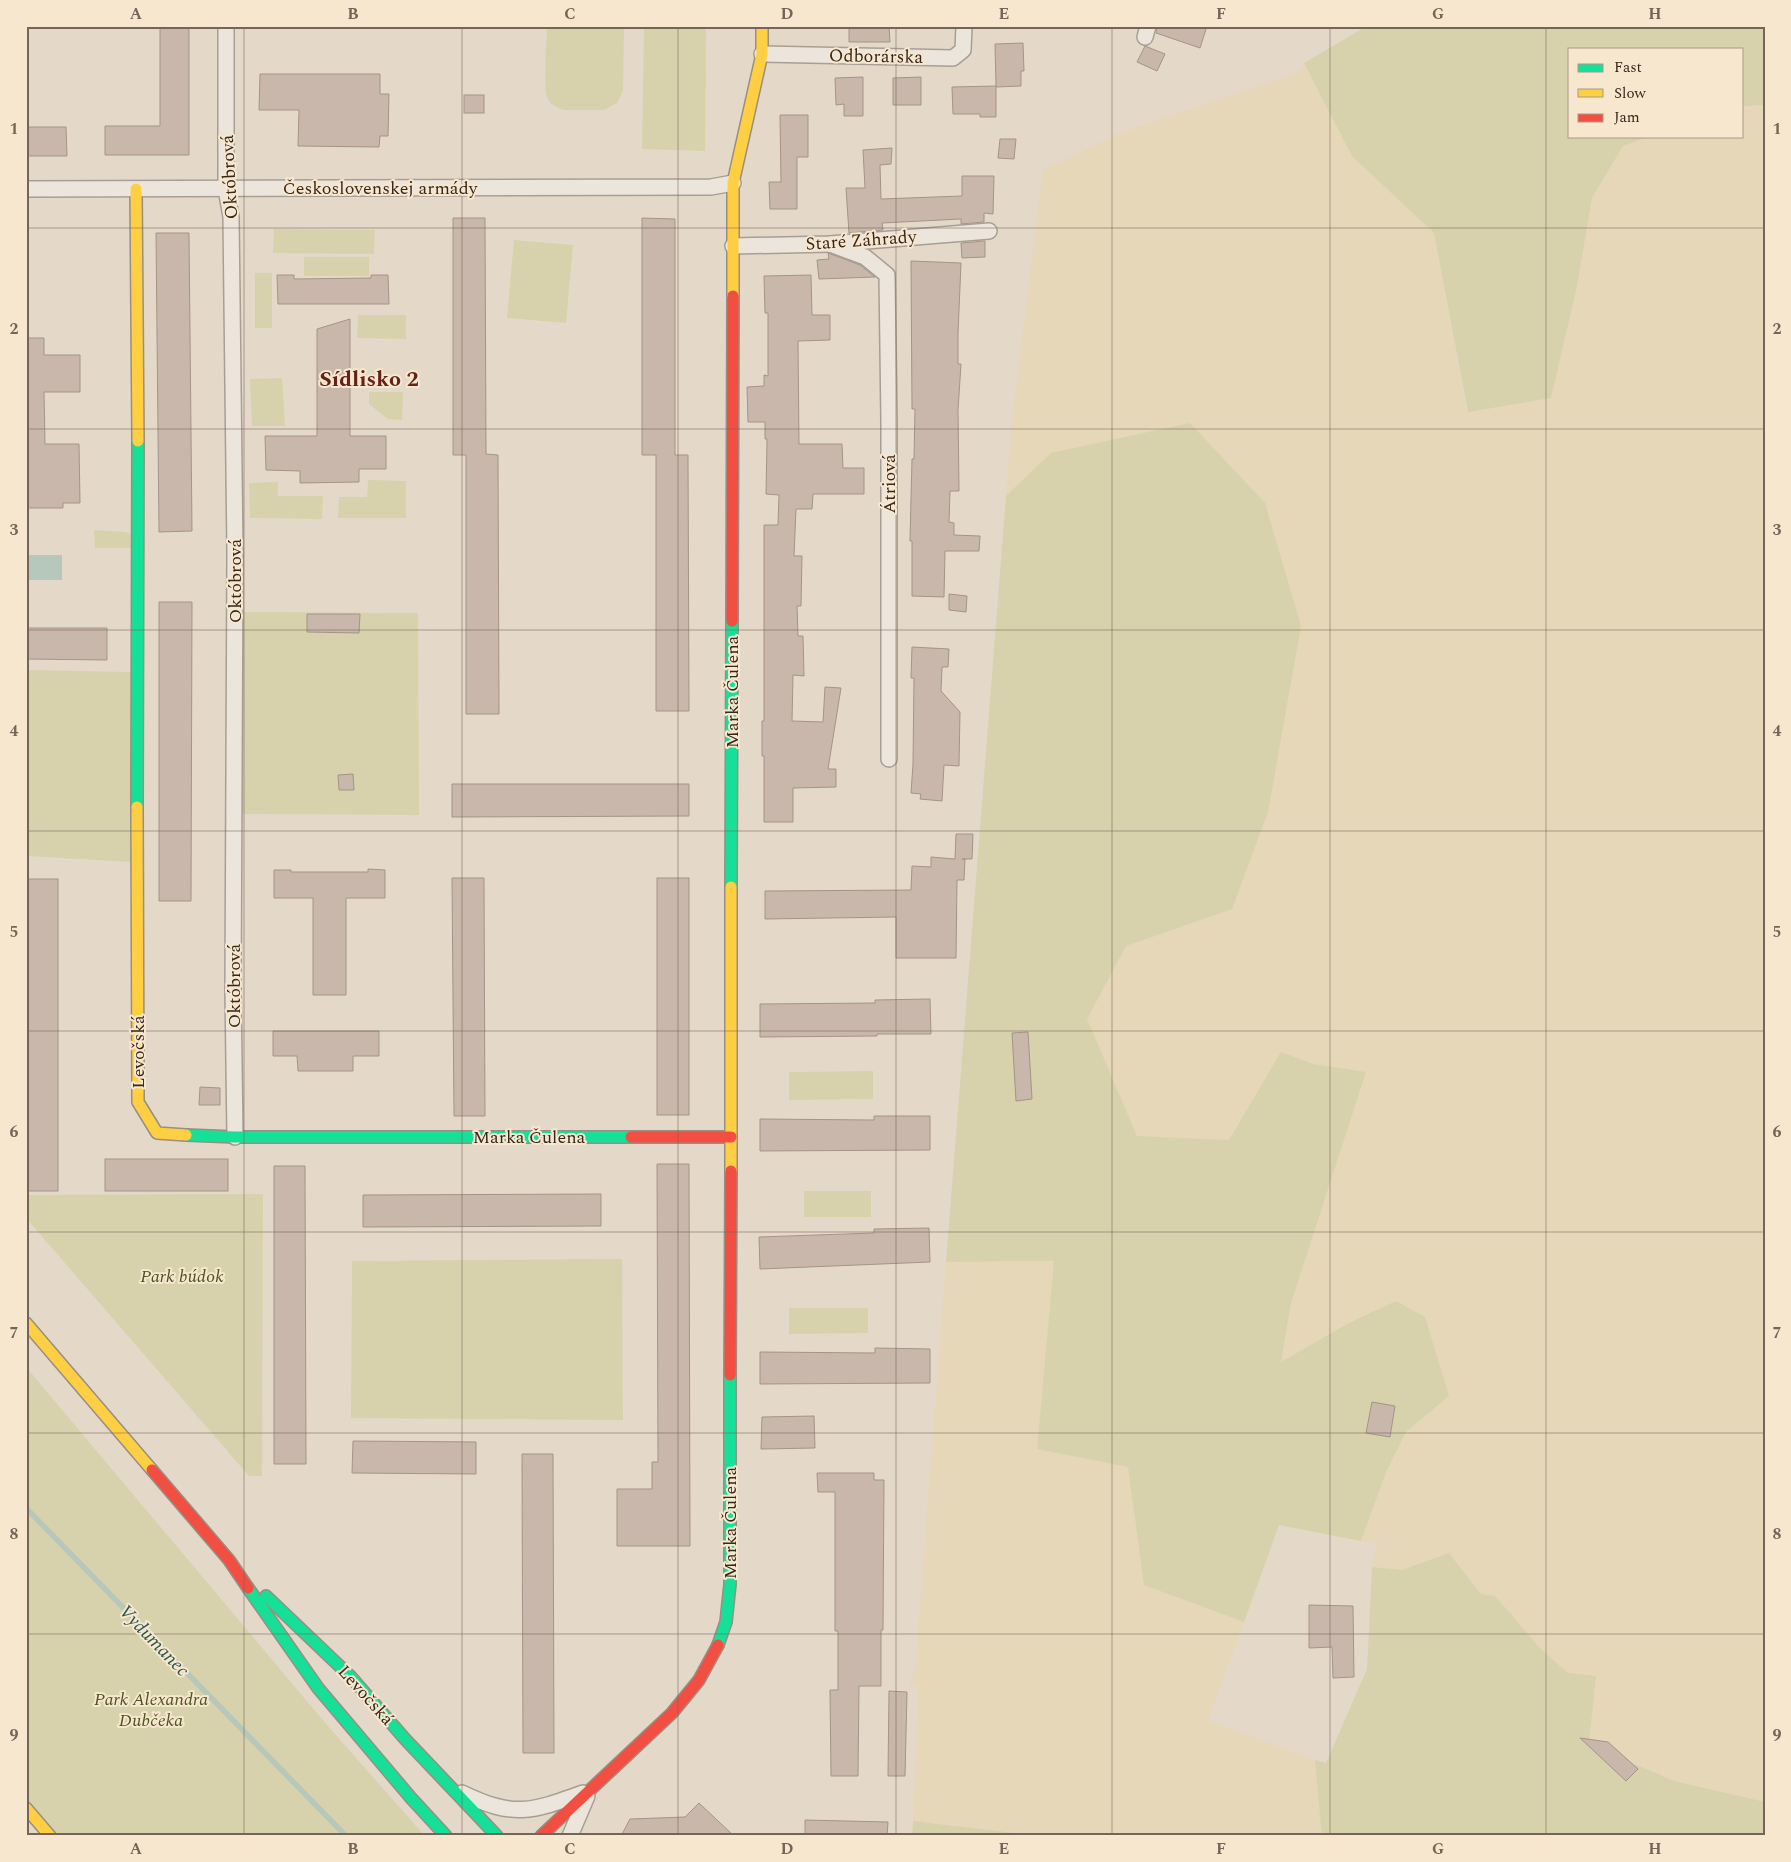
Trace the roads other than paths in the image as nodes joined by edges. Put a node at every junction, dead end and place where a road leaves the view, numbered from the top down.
1 (226, 26) edge
2 (762, 26) edge
3 (964, 26) edge
4 (762, 54) junction
5 (733, 183) junction
6 (26, 189) edge
7 (136, 189) junction
8 (226, 189) junction
9 (989, 231) dead end
10 (830, 244) junction
11 (733, 246) junction
12 (889, 759) dead end
13 (235, 1137) junction
14 (731, 1137) junction
15 (328, 1138) joint
16 (26, 1323) edge
17 (229, 1560) junction
18 (453, 1788) junction
19 (589, 1790) junction
20 (411, 1798) junction
21 (26, 1808) edge
22 (50, 1836) edge
23 (434, 1836) edge
24 (446, 1836) edge
25 (497, 1836) edge
26 (541, 1836) edge
27 (570, 1836) edge

1 - 8 street, Októbrová
2 - 4 street
3 - 4 street, Odborárska
4 - 5 street
5 - 8 street, Československej armády
5 - 11 street
6 - 7 street, Československej armády
7 - 8 street, Československej armády
7 - 13 street, Levočská
8 - 13 street, Októbrová
9 - 10 street, Staré Záhrady
10 - 11 street, Staré Záhrady
10 - 12 street, Átriová
11 - 14 street, Marka Čulena
13 - 15 street, Levočská
14 - 15 street, Marka Čulena
14 - 19 street, Marka Čulena
16 - 17 street, Levočská
17 - 18 street, Levočská
17 - 20 street, Levočská
18 - 19 street
18 - 25 street, Levočská
19 - 26 street, Marka Čulena
19 - 27 street
20 - 23 street
20 - 24 street, Levočská
21 - 22 street

